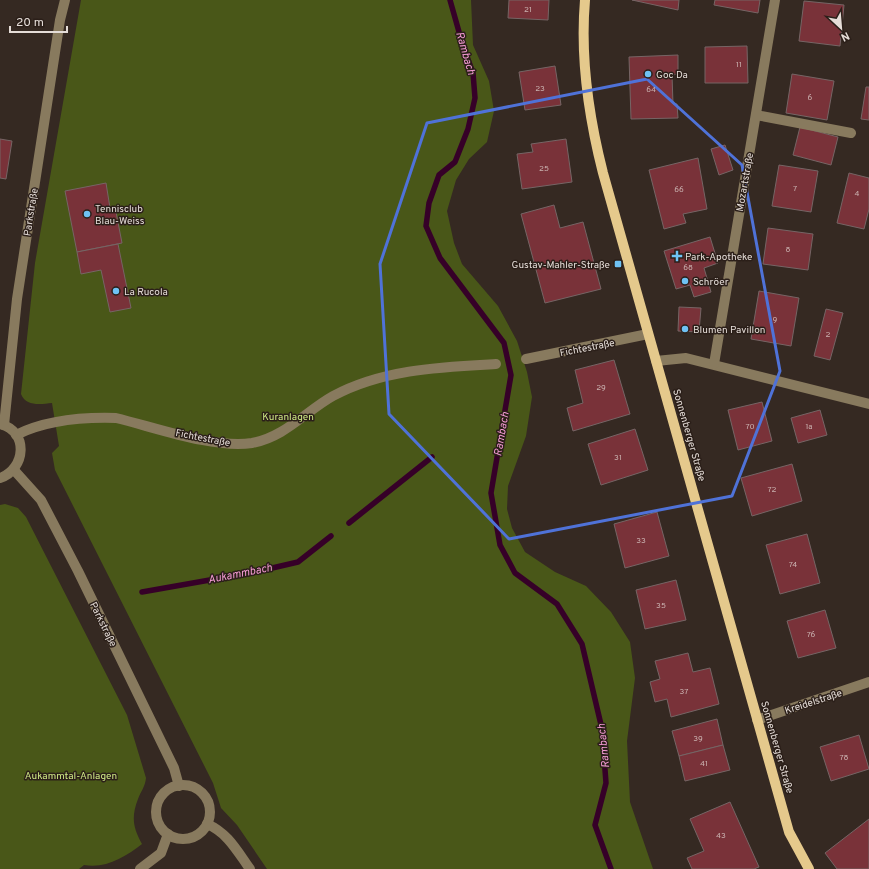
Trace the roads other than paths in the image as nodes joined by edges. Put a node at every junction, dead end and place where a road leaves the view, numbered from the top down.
1 (65, 0) edge
2 (585, 0) edge
3 (775, 0) edge
4 (756, 115) junction
5 (851, 133) dead end
6 (648, 334) junction
7 (526, 359) dead end
8 (656, 361) junction
9 (496, 364) dead end
10 (714, 364) junction
11 (869, 404) edge
12 (2, 424) edge
13 (16, 435) junction
14 (14, 470) junction
15 (0, 478) edge
16 (869, 682) edge
17 (757, 720) junction
18 (180, 786) junction
19 (207, 824) junction
20 (168, 834) junction
21 (140, 869) edge
22 (250, 869) edge
23 (809, 869) edge

1 - 12 street, Parkstraße
2 - 6 main road, Sonnenberger Straße
3 - 4 street, Mozartstraße
4 - 5 street
4 - 10 street, Mozartstraße
6 - 7 street, Fichtestraße
6 - 8 main road, Sonnenberger Straße
8 - 10 street
8 - 17 main road, Sonnenberger Straße
9 - 13 street, Fichtestraße
10 - 11 street
12 - 13 street
13 - 14 street
14 - 15 street
14 - 18 street, Parkstraße
16 - 17 street, Kreidelstraße
17 - 23 main road, Sonnenberger Straße
18 - 19 street
18 - 20 street
19 - 20 street
19 - 22 street
20 - 21 street

